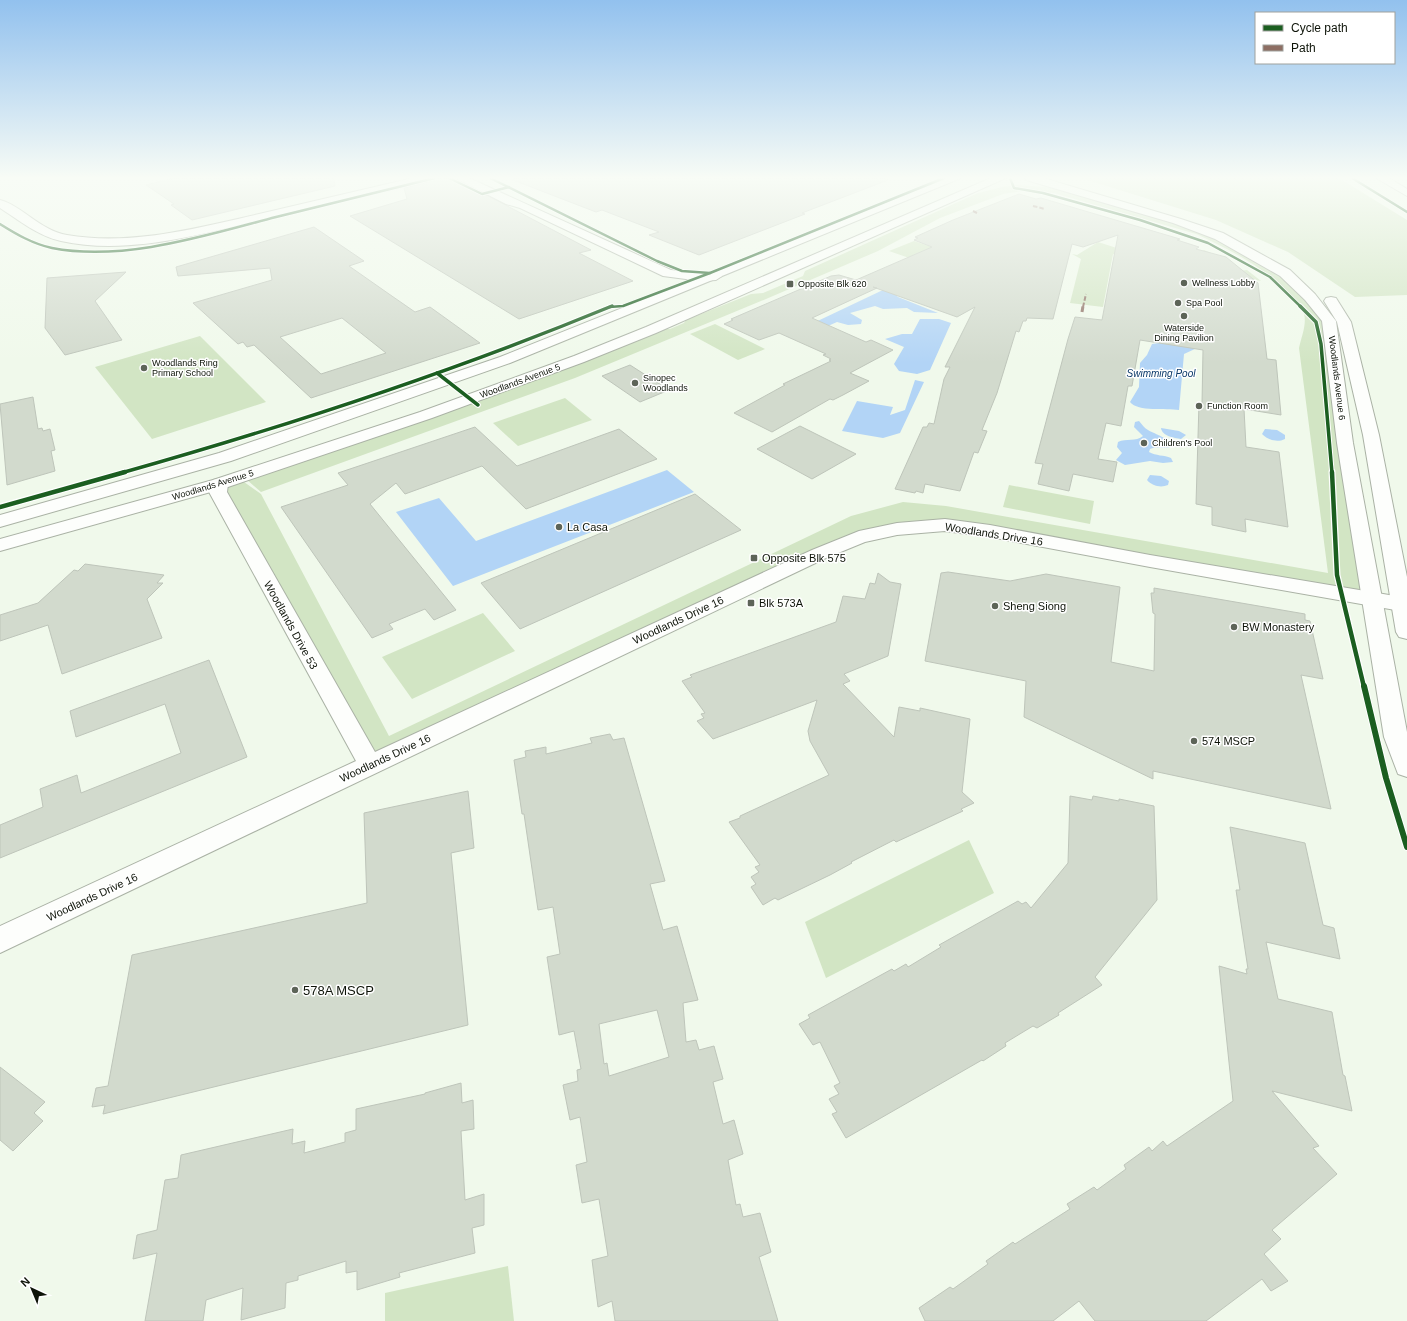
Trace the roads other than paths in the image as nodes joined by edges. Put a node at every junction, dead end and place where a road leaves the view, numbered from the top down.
1 (44, 240) edge
2 (70, 240) edge
3 (147, 240) edge
4 (170, 240) edge
5 (595, 240) edge
6 (805, 240) edge
7 (860, 240) edge
8 (1226, 240) edge
9 (1243, 240) edge
10 (668, 274) junction
11 (716, 276) junction
12 (668, 295) junction
13 (426, 415) junction
14 (294, 434) junction
15 (219, 484) junction
16 (0, 521) edge
17 (0, 545) edge
18 (1373, 600) junction
19 (1402, 604) junction
20 (1407, 632) edge
21 (370, 765) junction
22 (1407, 767) edge
23 (0, 940) edge

1 - 4 street
2 - 3 street
5 - 10 street
6 - 11 street
7 - 13 street, Woodlands Avenue 5
8 - 18 street, Woodlands Avenue 6
9 - 19 street, Woodlands Avenue 6
10 - 11 street
10 - 12 street
11 - 12 street
12 - 14 street
13 - 14 street
13 - 15 street, Woodlands Avenue 5
14 - 16 street
15 - 17 street, Woodlands Avenue 5
15 - 21 street, Woodlands Drive 53
18 - 19 street, Woodlands Drive 16
18 - 21 street, Woodlands Drive 16
18 - 22 street, Woodlands Avenue 6
19 - 20 street, Woodlands Avenue 6
21 - 23 street, Woodlands Drive 16

